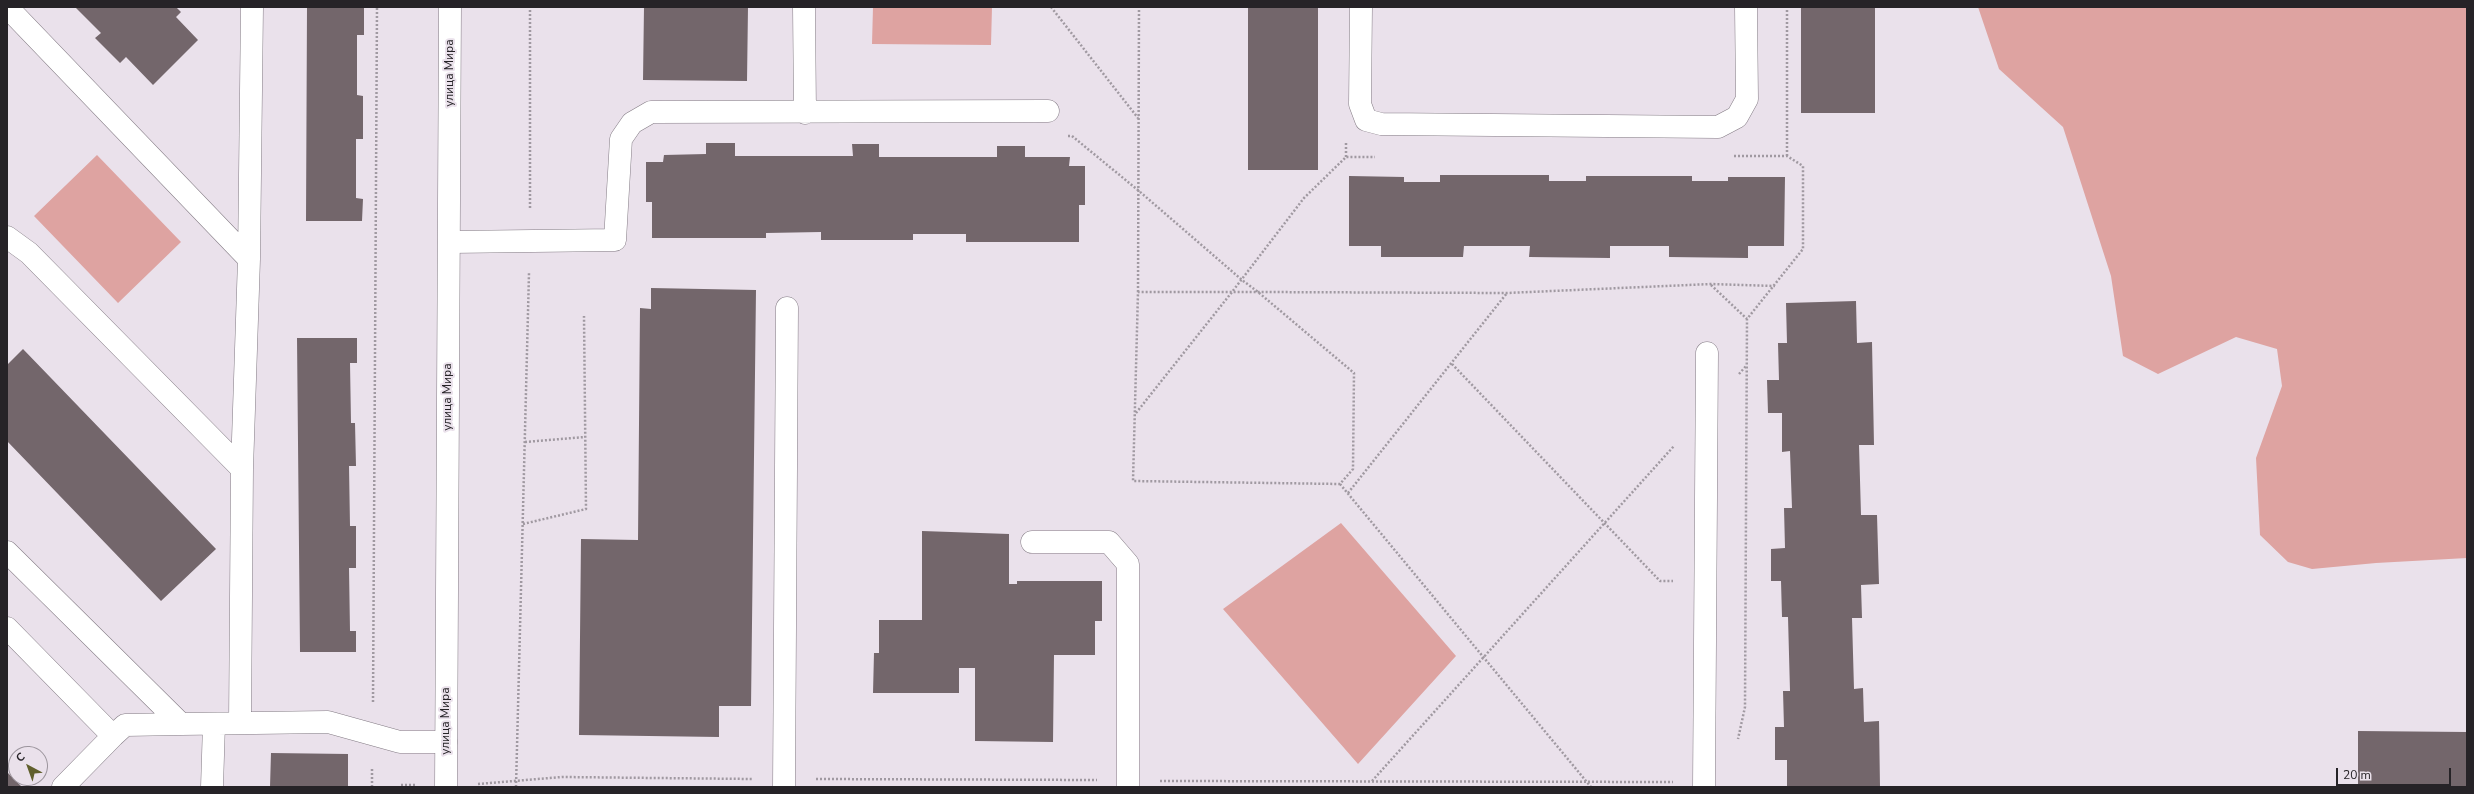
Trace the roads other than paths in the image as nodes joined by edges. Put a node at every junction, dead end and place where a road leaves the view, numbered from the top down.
1 (7, 7) edge
2 (252, 7) edge
3 (450, 7) edge
4 (804, 7) edge
5 (1361, 7) edge
6 (1746, 7) edge
7 (1048, 111) dead end
8 (804, 112) junction
9 (7, 237) edge
10 (450, 242) junction
11 (249, 259) junction
12 (787, 308) dead end
13 (1707, 354) dead end
14 (242, 469) junction
15 (1032, 542) dead end
16 (7, 552) edge
17 (7, 628) edge
18 (240, 723) junction
19 (181, 724) junction
20 (214, 724) junction
21 (113, 736) junction
22 (446, 742) junction
23 (63, 787) edge
24 (212, 787) edge
25 (446, 787) edge
26 (784, 787) edge
27 (1128, 787) edge
28 (1704, 787) edge

1 - 11 street
2 - 11 street
3 - 10 street, улица Мира
4 - 8 street
5 - 6 street
7 - 8 street
8 - 10 street
9 - 14 street
10 - 22 street, улица Мира
11 - 14 street
12 - 26 street
13 - 28 street
14 - 18 street
15 - 27 street
16 - 19 street
17 - 21 street
18 - 20 street
18 - 22 street
19 - 20 street
19 - 21 street
20 - 24 street
21 - 23 street
22 - 25 street, улица Мира

